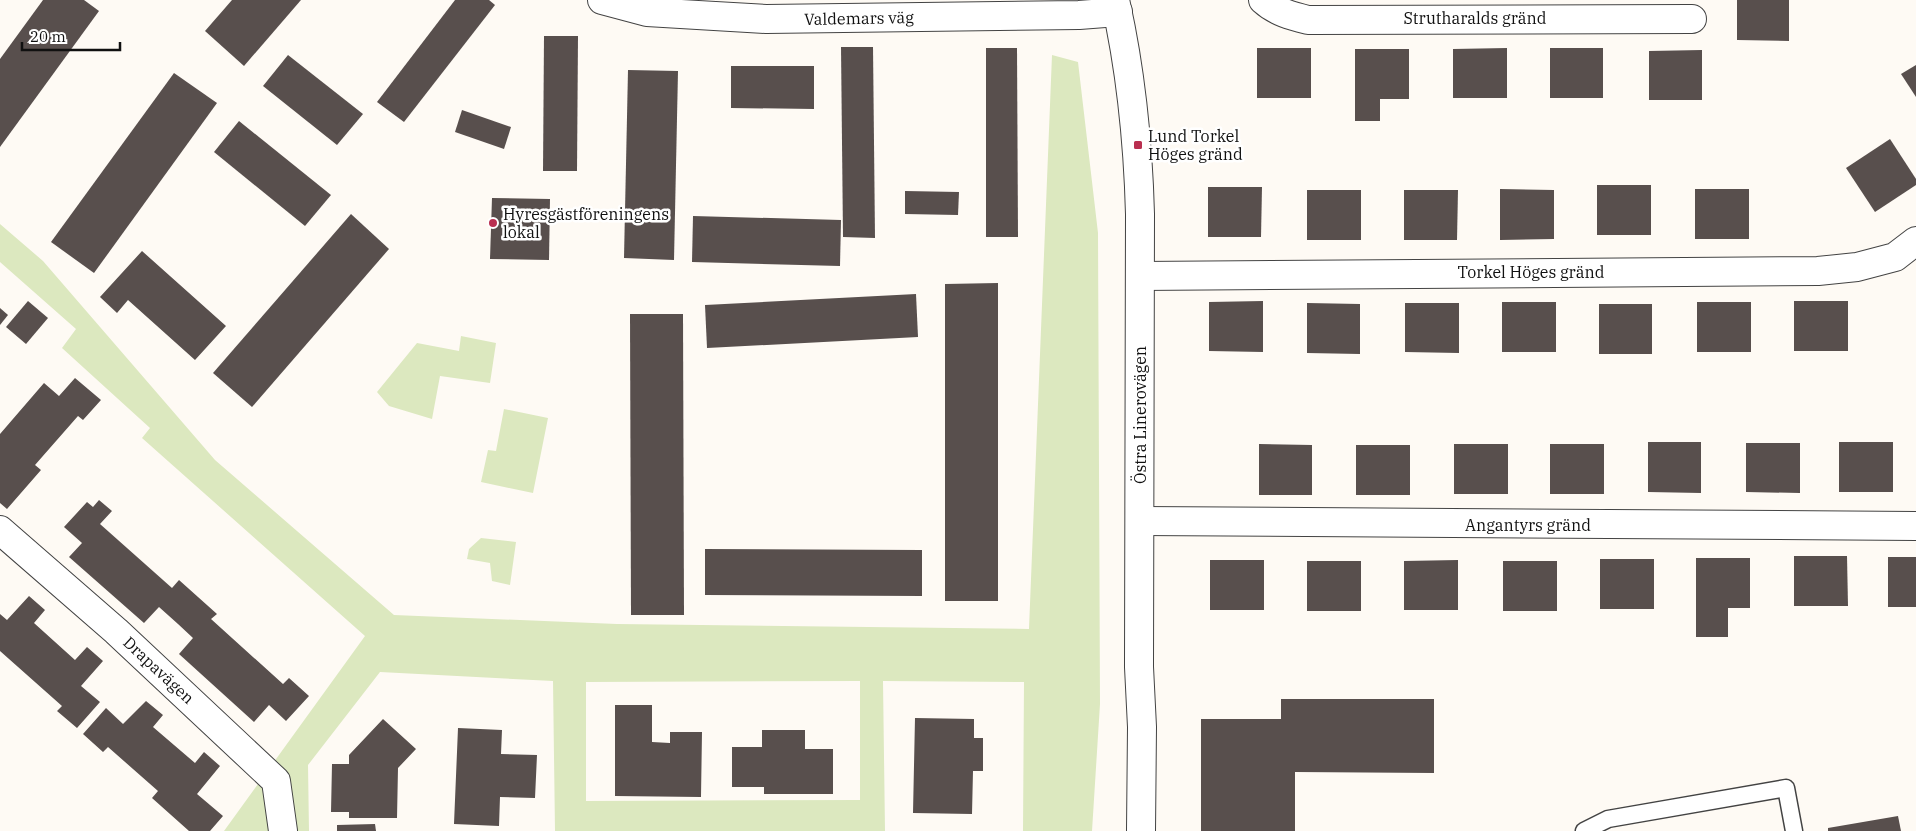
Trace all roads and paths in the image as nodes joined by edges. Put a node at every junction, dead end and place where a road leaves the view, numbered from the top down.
1 (602, 0) edge
2 (1263, 0) edge
3 (1117, 6) edge
4 (1692, 19) dead end
5 (1916, 241) edge
6 (1140, 276) junction
7 (1140, 521) junction
8 (1916, 526) edge
9 (0, 530) edge
10 (283, 831) edge
11 (1141, 831) edge
12 (1584, 831) edge
13 (1794, 831) edge

1 - 3 street, Valdemars väg
2 - 4 street, Strutharalds gränd
3 - 6 street, Östra Linerovägen
5 - 6 street, Torkel Höges gränd
6 - 7 street, Östra Linerovägen
7 - 8 street, Angantyrs gränd
7 - 11 street, Östra Linerovägen
9 - 10 street, Drapavägen
12 - 13 lane

